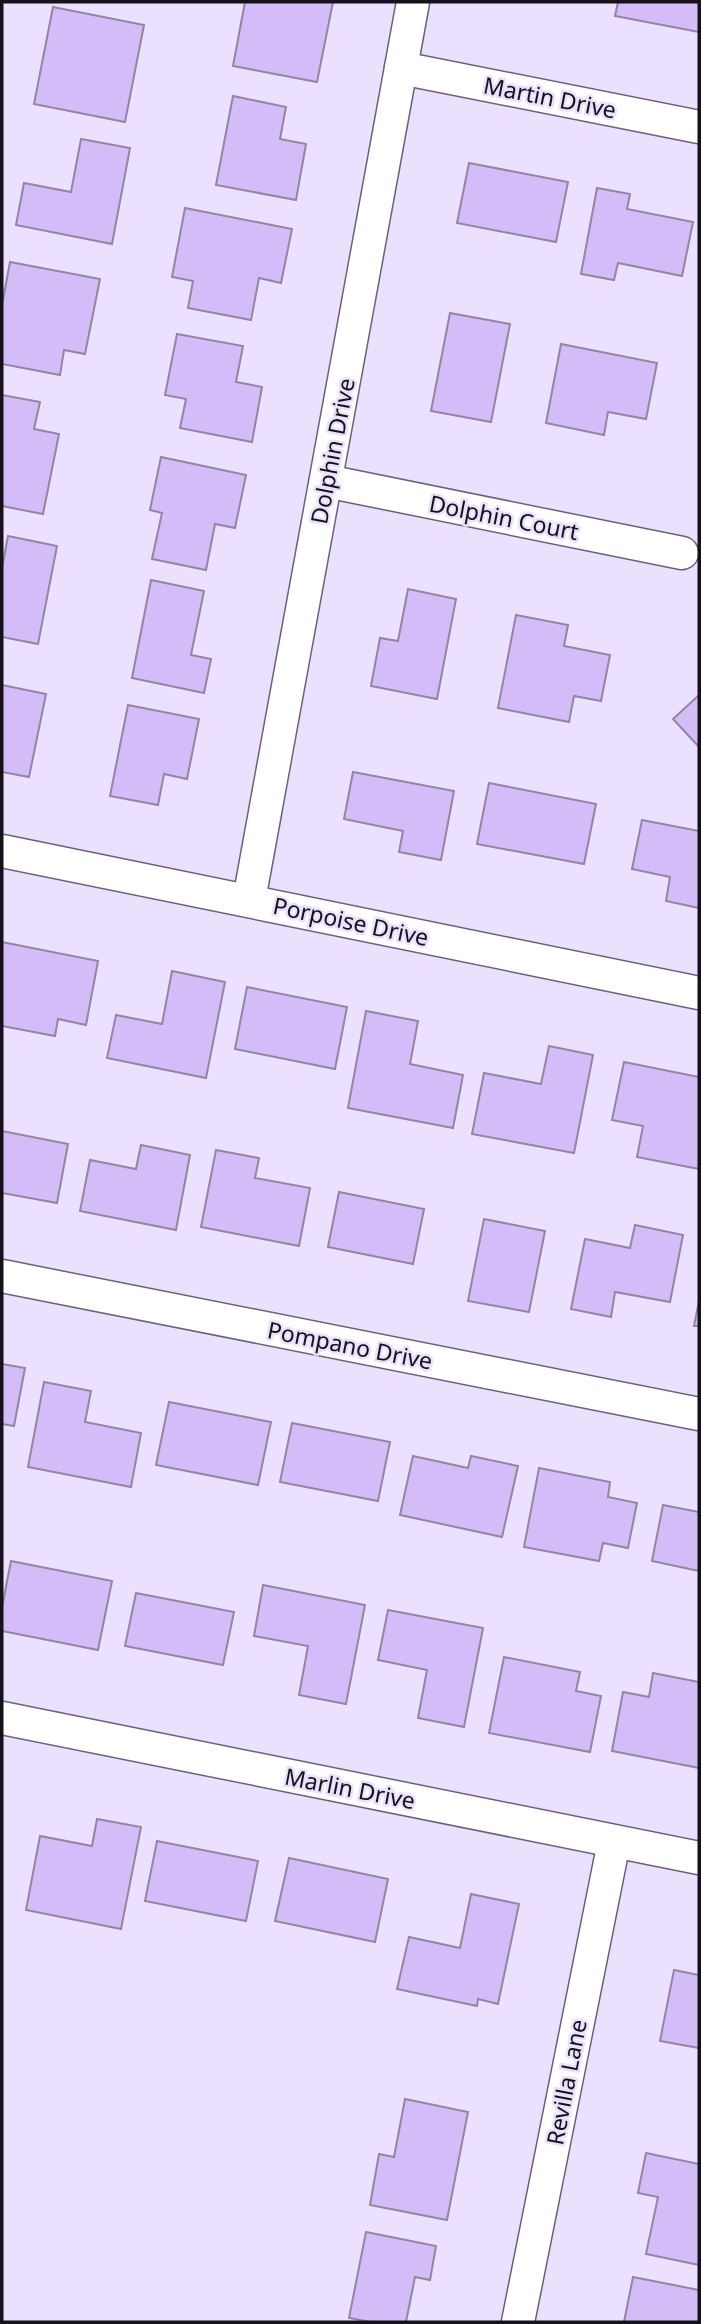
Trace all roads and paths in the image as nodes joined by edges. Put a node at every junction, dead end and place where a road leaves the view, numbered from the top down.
1 (413, 2) edge
2 (401, 68) junction
3 (699, 127) edge
4 (326, 481) junction
5 (682, 553) dead end
6 (2, 850) edge
7 (249, 900) junction
8 (699, 993) edge
9 (2, 1276) edge
10 (699, 1414) edge
11 (2, 1718) edge
12 (614, 1842) junction
13 (699, 1858) edge
14 (518, 2322) edge

1 - 2 street, Dolphin Drive
2 - 3 street, Martin Drive
2 - 4 street, Dolphin Drive
4 - 5 street, Dolphin Court
4 - 7 street, Dolphin Drive
6 - 7 street, Porpoise Drive
7 - 8 street, Porpoise Drive
9 - 10 street, Pompano Drive
11 - 12 street, Marlin Drive
12 - 13 street, Marlin Drive
12 - 14 street, Revilla Lane

